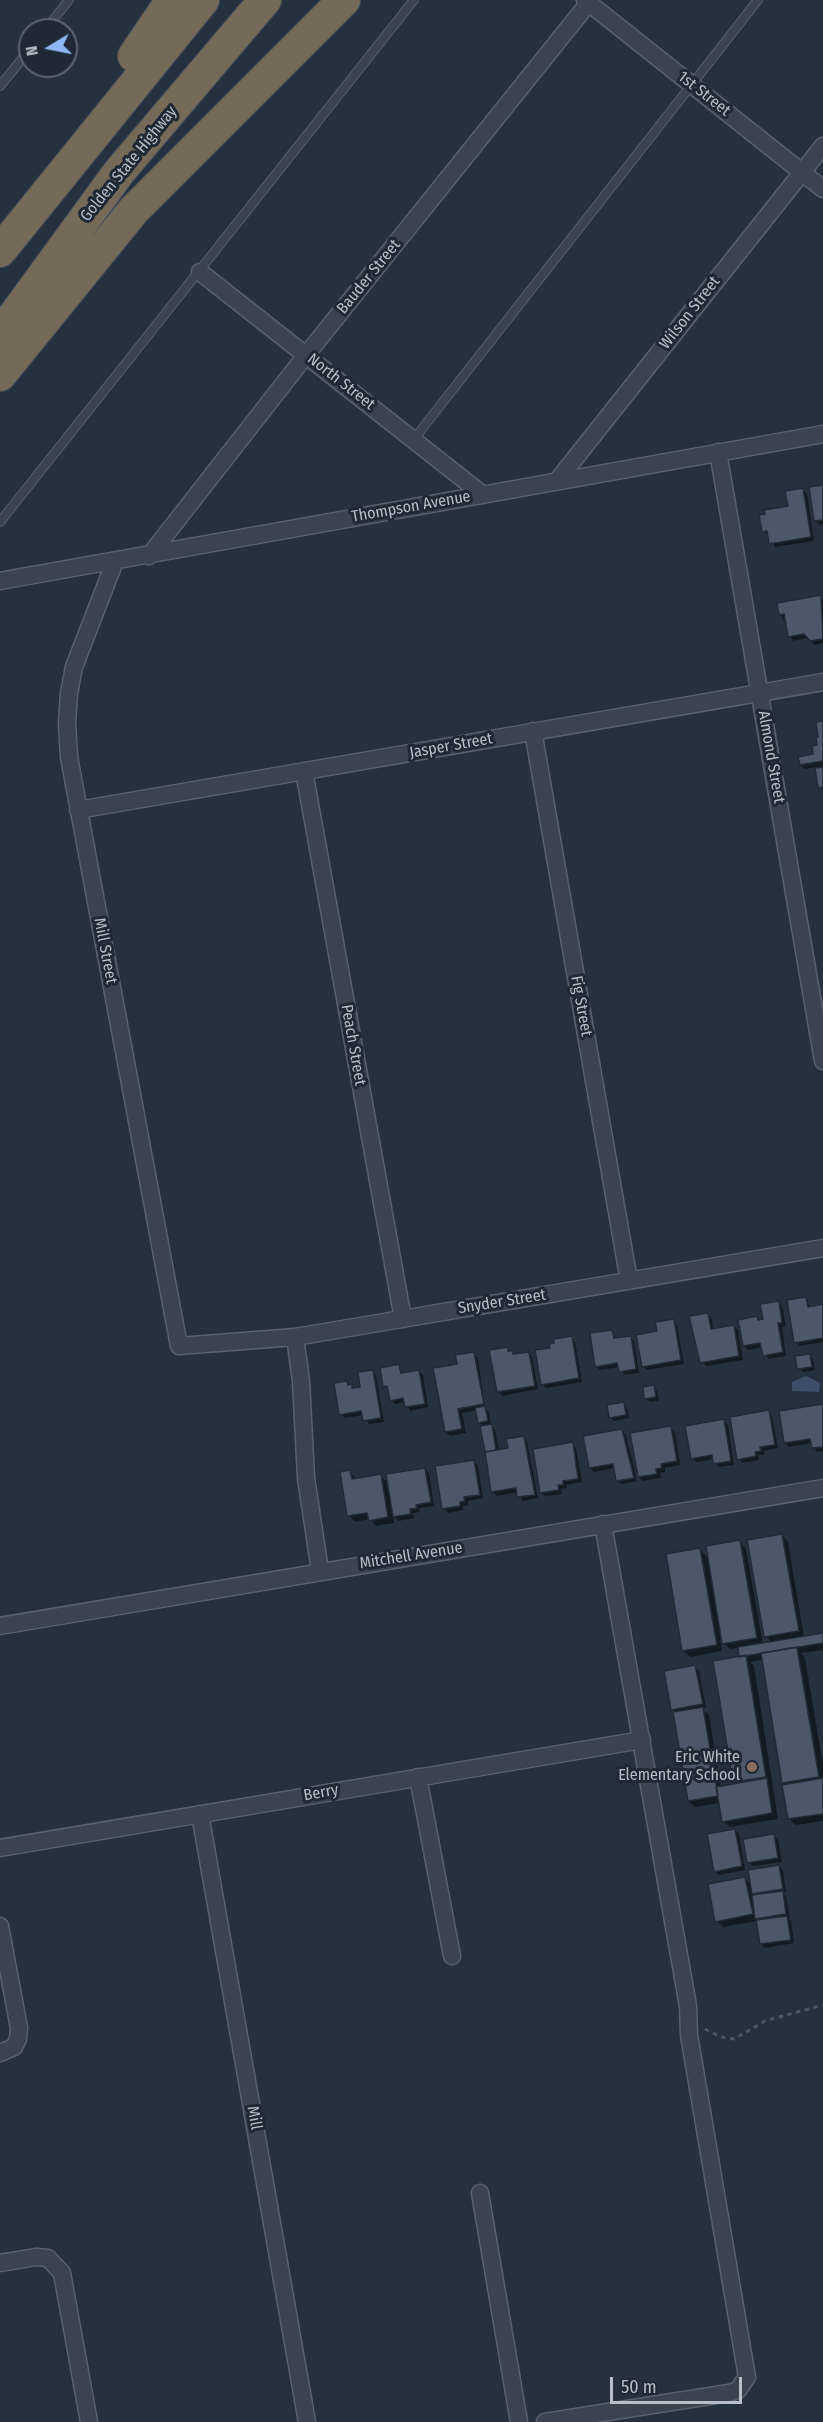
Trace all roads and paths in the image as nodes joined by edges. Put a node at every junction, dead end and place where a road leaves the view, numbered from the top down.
1 (69, 0) edge
2 (172, 0) edge
3 (203, 0) edge
4 (265, 0) edge
5 (344, 0) edge
6 (414, 0) edge
7 (758, 0) edge
8 (588, 1) edge
9 (55, 18) edge
10 (18, 64) edge
11 (690, 84) junction
12 (0, 86) edge
13 (823, 146) edge
14 (802, 172) junction
15 (823, 189) edge
16 (3, 247) edge
17 (200, 272) junction
18 (0, 335) edge
19 (306, 354) junction
20 (0, 375) edge
21 (823, 434) edge
22 (414, 439) junction
23 (718, 452) junction
24 (557, 481) junction
25 (482, 494) junction
26 (0, 522) edge
27 (149, 556) junction
28 (115, 561) junction
29 (0, 581) edge
30 (823, 682) edge
31 (760, 693) junction
32 (533, 732) junction
33 (304, 771) junction
34 (78, 810) junction
35 (823, 1061) edge
36 (823, 1248) edge
37 (629, 1281) junction
38 (403, 1319) junction
39 (295, 1337) junction
40 (179, 1346) joint
41 (823, 1488) edge
42 (603, 1524) junction
43 (320, 1571) junction
44 (0, 1626) edge
45 (642, 1740) junction
46 (418, 1777) junction
47 (200, 1814) junction
48 (0, 1848) edge
49 (0, 1926) edge
50 (452, 1956) dead end
51 (823, 2005) edge
52 (688, 2020) junction
53 (0, 2054) edge
54 (480, 2193) dead end
55 (0, 2263) edge
56 (89, 2422) edge
57 (307, 2422) edge
58 (519, 2422) edge
59 (545, 2422) edge

1 - 9 lane
2 - 16 highway
3 - 16 highway
4 - 18 highway, Golden State Highway
5 - 20 highway
6 - 17 lane
7 - 11 lane
8 - 11 street, 1st Street
8 - 19 street, Bauder Street
10 - 12 lane
11 - 14 street, 1st Street
11 - 22 lane
13 - 14 street, Wilson Street
14 - 15 street, 1st Street
14 - 24 street, Wilson Street
17 - 19 street, North Street
17 - 26 lane
19 - 22 street, North Street
19 - 27 street, Bauder Street
21 - 23 street, Thompson Avenue
22 - 25 street, North Street
23 - 24 street, Thompson Avenue
23 - 31 street, Almond Street
24 - 25 street, Thompson Avenue
25 - 27 street, Thompson Avenue
27 - 28 street, Thompson Avenue
28 - 29 street, Thompson Avenue
28 - 34 street, Mill Street
30 - 31 street, Jasper Street
31 - 32 street, Jasper Street
31 - 35 street, Almond Street
32 - 33 street, Jasper Street
32 - 37 street, Fig Street
33 - 34 street, Jasper Street
33 - 38 street, Peach Street
34 - 40 street, Mill Street
36 - 37 street, Snyder Street
37 - 38 street, Snyder Street
38 - 39 street, Snyder Street
39 - 40 street, Snyder Street
39 - 43 street
41 - 42 street, Mitchell Avenue
42 - 43 street, Mitchell Avenue
42 - 45 street
43 - 44 street, Mitchell Avenue
45 - 46 street, Berry
45 - 52 street
46 - 47 street, Berry
46 - 50 street
47 - 48 street, Berry
47 - 57 street, Mill
49 - 53 street
51 - 52 path
52 - 59 street
54 - 58 street
55 - 56 street

